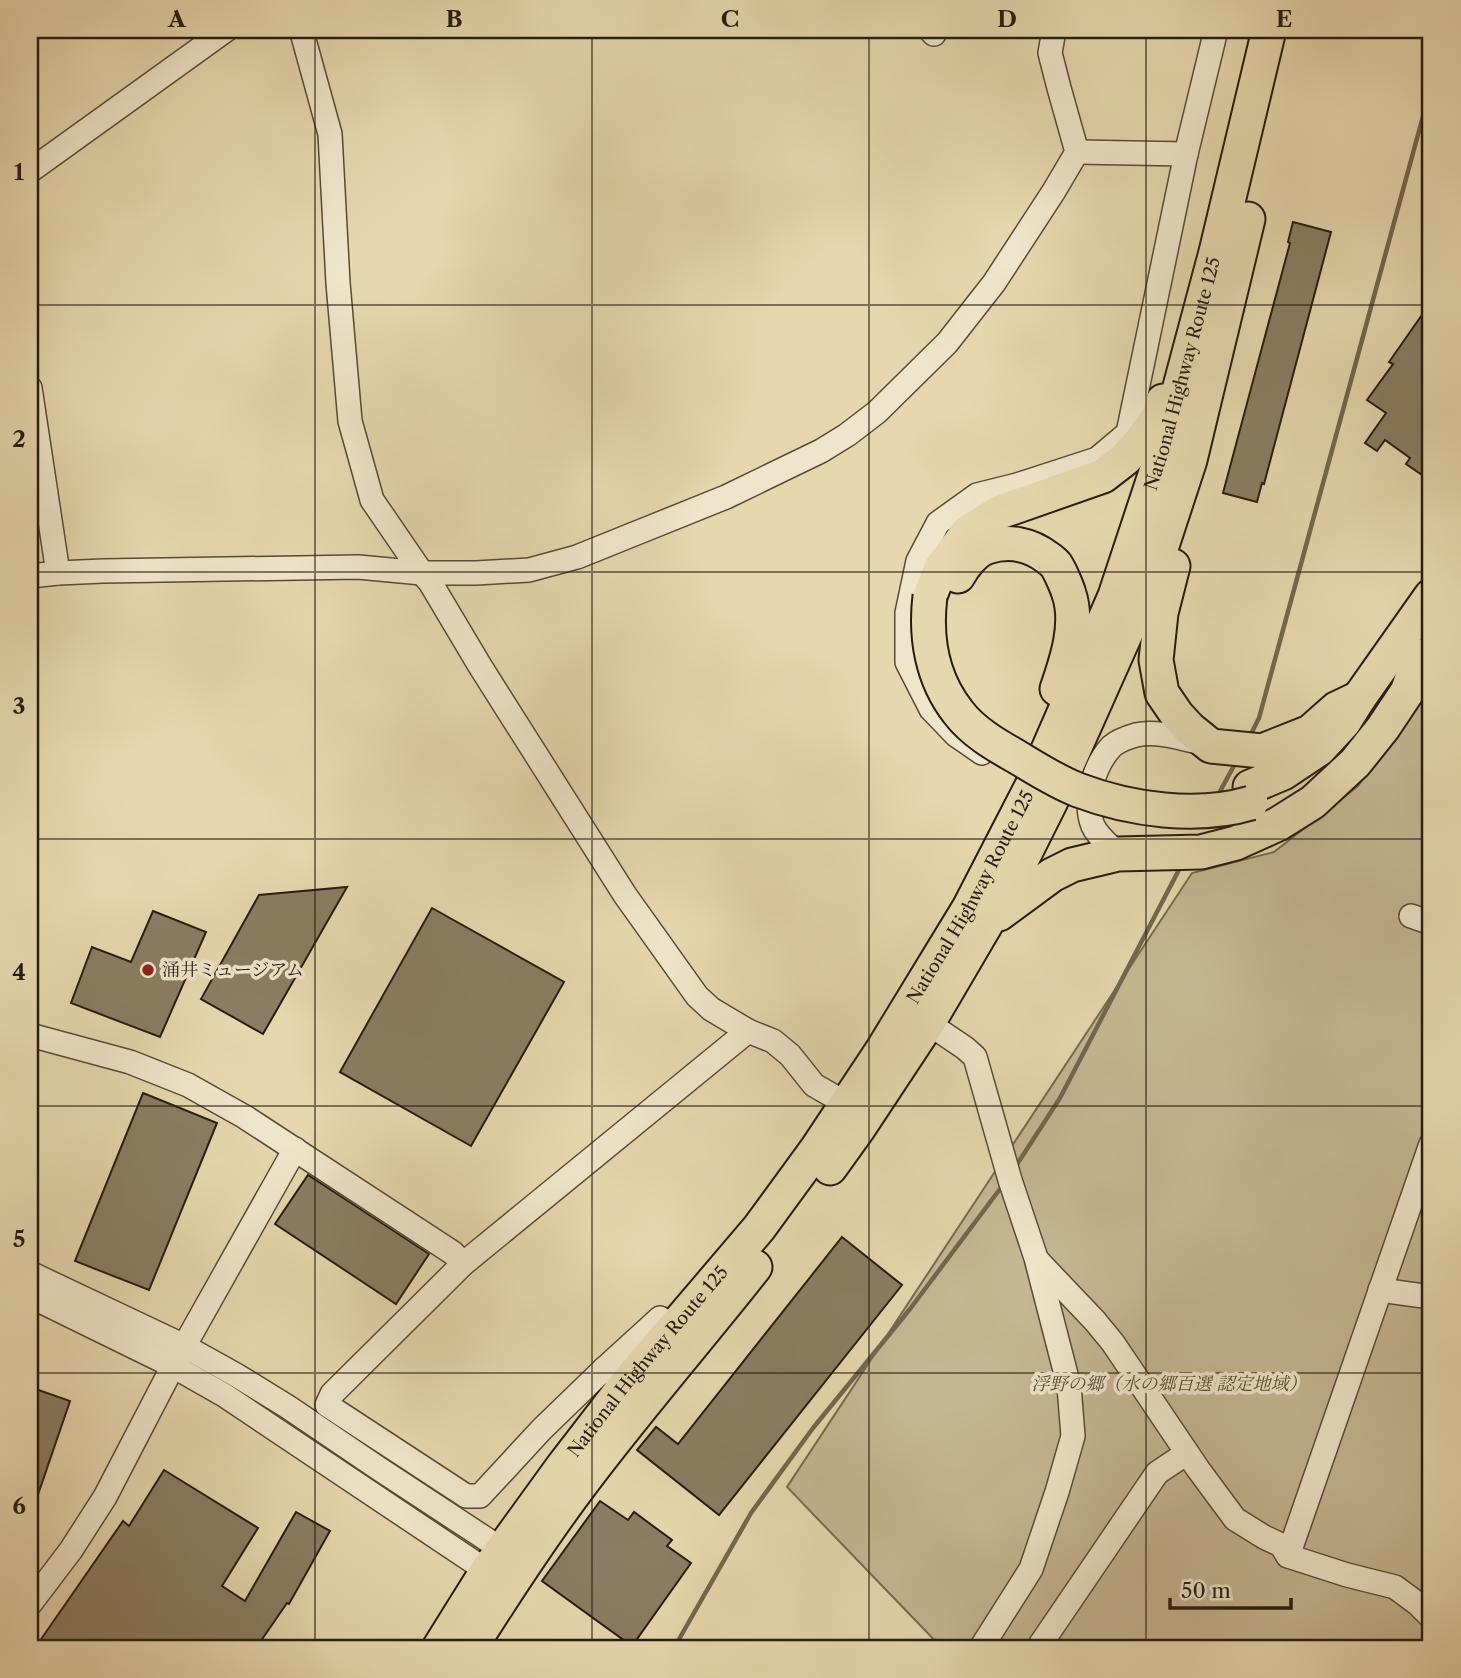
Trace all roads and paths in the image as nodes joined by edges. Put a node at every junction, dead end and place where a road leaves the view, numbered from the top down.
1 (226, 30) edge
2 (300, 30) edge
3 (1054, 30) edge
4 (1216, 30) edge
5 (1269, 30) edge
6 (1293, 30) edge
7 (1271, 75) junction
8 (1077, 152) junction
9 (1186, 154) junction
10 (30, 171) edge
11 (1216, 251) junction
12 (30, 388) edge
13 (1190, 460) junction
14 (58, 573) junction
15 (422, 573) junction
16 (30, 576) edge
17 (1431, 597) edge
18 (937, 599) junction
19 (1426, 649) edge
20 (1359, 698) junction
21 (1051, 746) junction
22 (1219, 747) junction
23 (1034, 782) junction
24 (1251, 795) junction
25 (1118, 854) junction
26 (988, 922) junction
27 (918, 1016) junction
28 (748, 1031) junction
29 (30, 1035) edge
30 (847, 1104) junction
31 (1431, 1144) edge
32 (295, 1149) junction
33 (1036, 1258) junction
34 (463, 1264) junction
35 (30, 1273) edge
36 (1380, 1290) junction
37 (30, 1296) edge
38 (1431, 1297) edge
39 (178, 1356) junction
40 (616, 1376) junction
41 (1187, 1453) junction
42 (1288, 1556) junction
43 (502, 1565) junction
44 (30, 1604) edge
45 (1431, 1617) edge
46 (439, 1648) edge
47 (470, 1648) edge
48 (981, 1648) edge
49 (1038, 1648) edge

1 - 10 street
2 - 15 street
3 - 8 street
4 - 9 street
5 - 7 highway, National Highway Route 125
6 - 7 highway, National Highway Route 125
7 - 11 highway, National Highway Route 125
7 - 13 highway, National Highway Route 125
8 - 9 street
8 - 15 street
9 - 23 street
11 - 18 highway
11 - 21 highway, National Highway Route 125
12 - 14 street
13 - 22 highway
13 - 26 highway, National Highway Route 125
14 - 15 street
14 - 16 street
15 - 28 street
17 - 20 highway
18 - 21 highway
18 - 24 highway, bridge
19 - 24 highway
19 - 25 highway
20 - 22 highway
20 - 24 highway
21 - 23 highway, National Highway Route 125
22 - 25 street
23 - 27 highway, National Highway Route 125
25 - 26 highway
26 - 27 highway, National Highway Route 125
27 - 30 highway, National Highway Route 125
27 - 33 street
27 - 43 highway, National Highway Route 125
28 - 30 street
28 - 34 street
29 - 32 street
30 - 40 highway, National Highway Route 125
31 - 36 street
32 - 34 street
32 - 39 street
33 - 41 street
33 - 48 street
34 - 40 street
35 - 39 street
36 - 38 street
36 - 42 street
37 - 39 street
39 - 43 street
39 - 44 street
40 - 43 highway, National Highway Route 125
41 - 42 street
41 - 49 street
42 - 45 street
43 - 46 highway, National Highway Route 125
43 - 47 highway, National Highway Route 125

